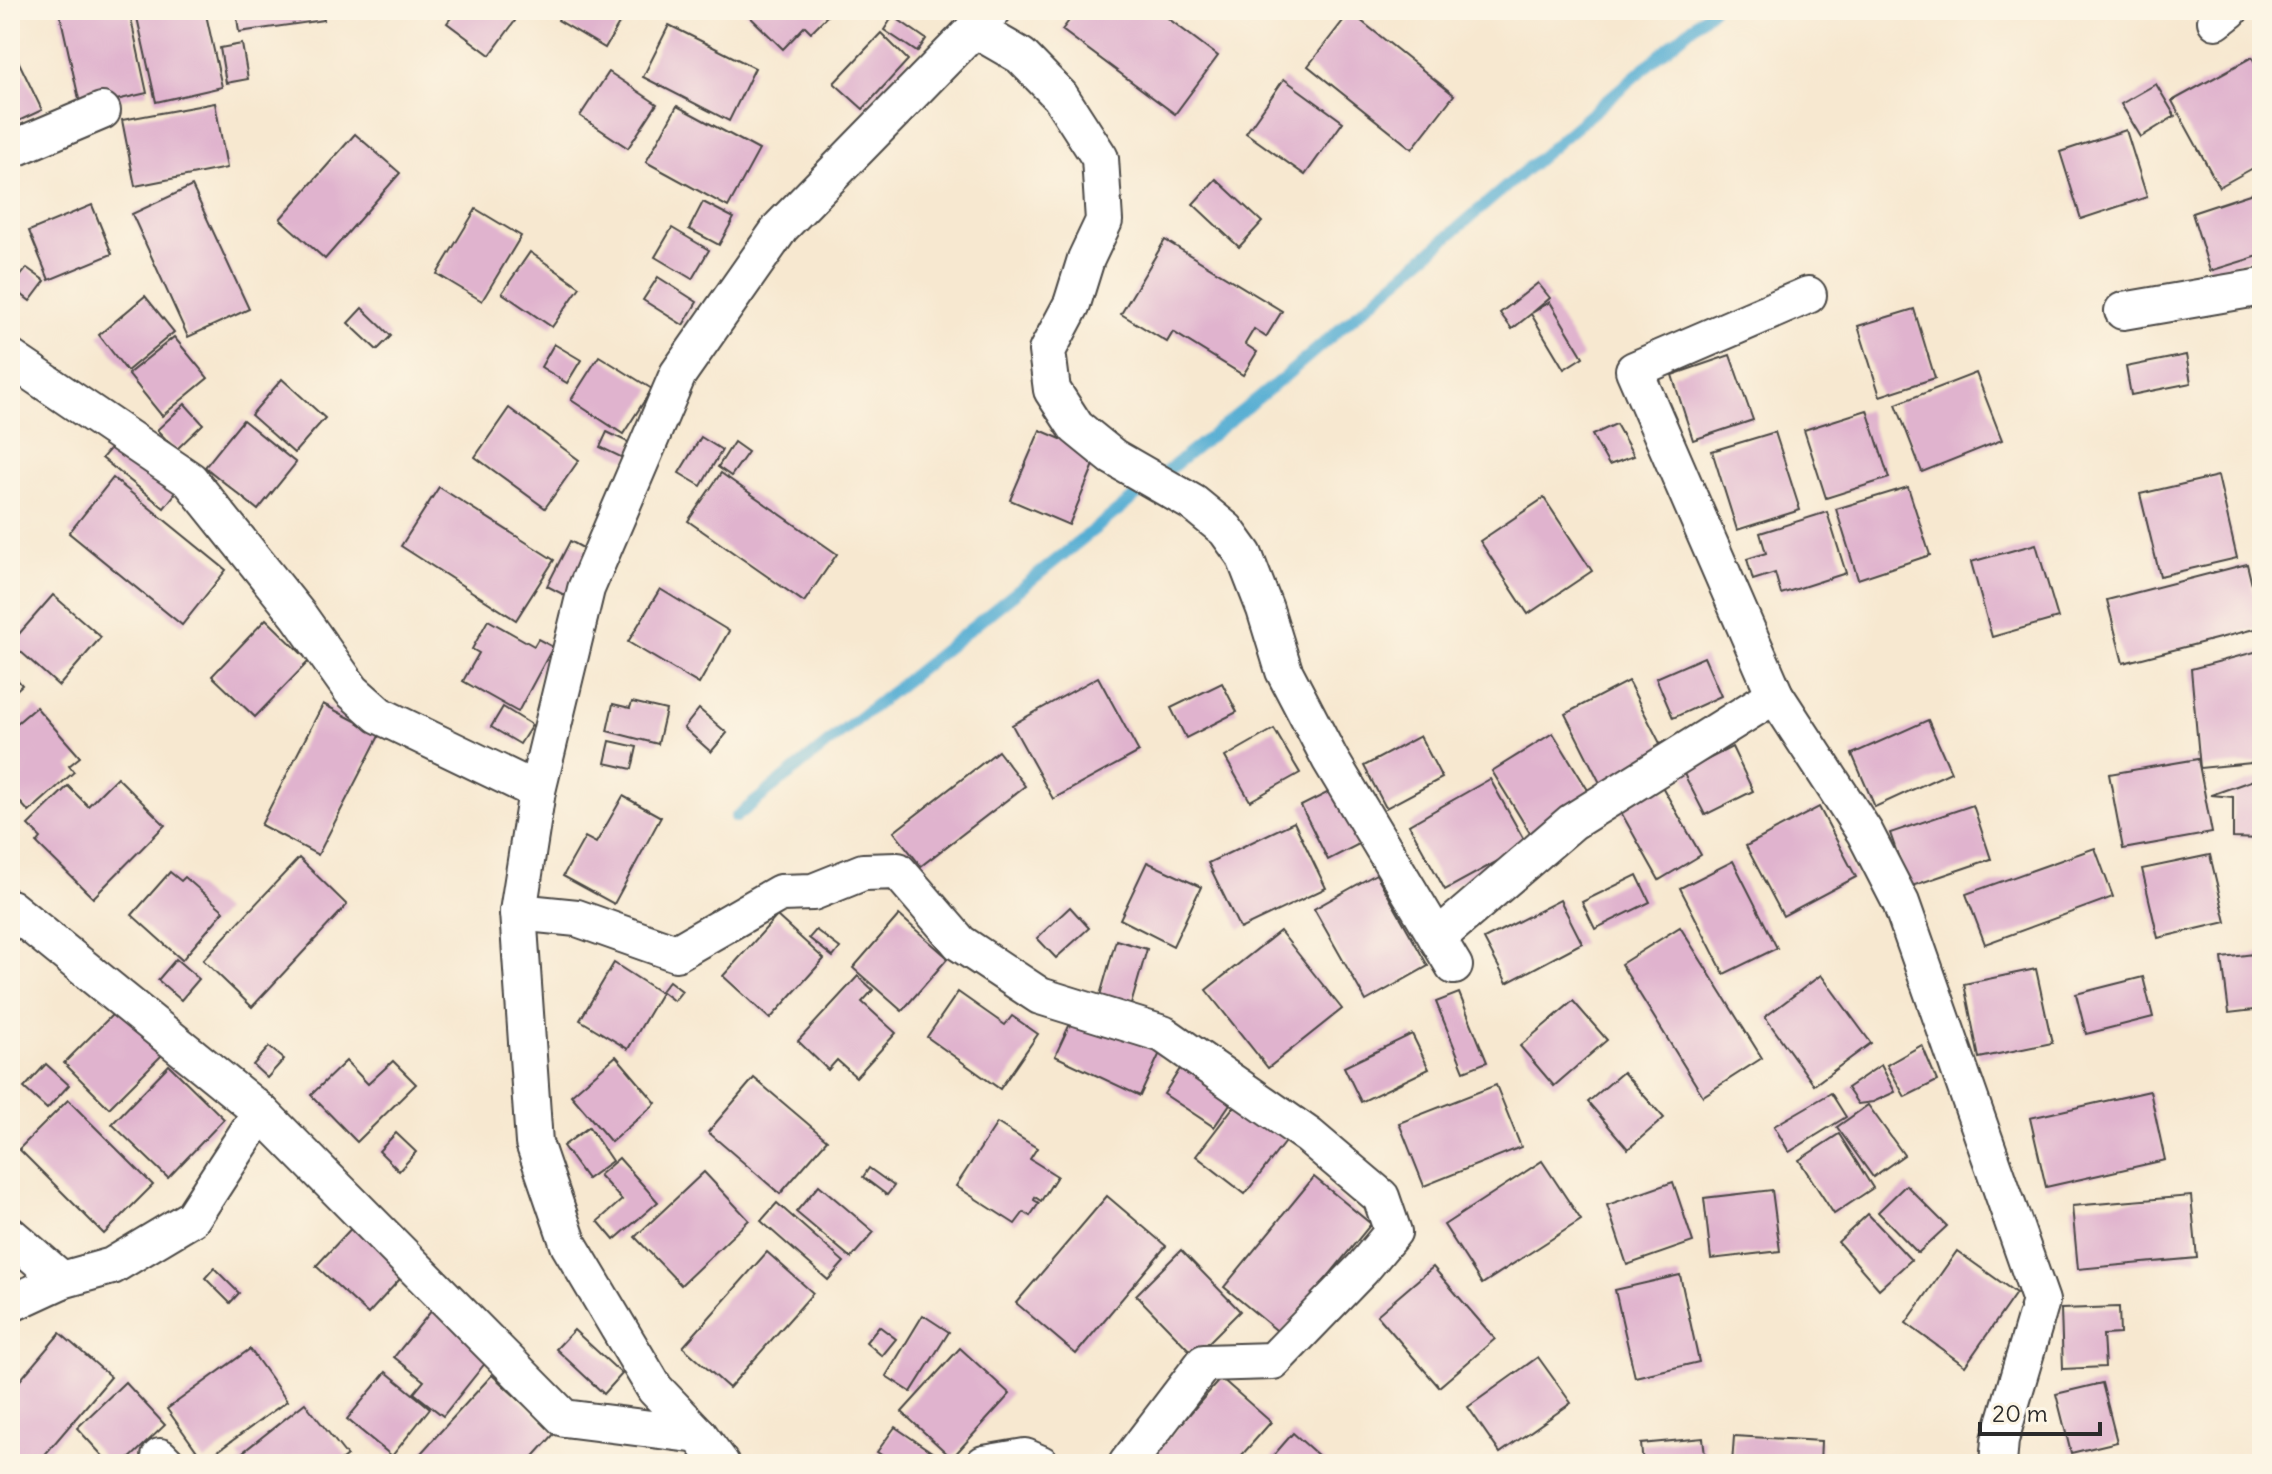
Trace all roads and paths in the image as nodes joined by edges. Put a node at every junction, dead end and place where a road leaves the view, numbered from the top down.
1 (985, 20) edge
2 (102, 111) dead end
3 (10, 150) edge
4 (2262, 287) edge
5 (1808, 295) dead end
6 (2123, 311) dead end
7 (10, 358) edge
8 (1775, 695) junction
9 (537, 791) junction
10 (10, 908) edge
11 (518, 912) junction
12 (261, 1112) junction
13 (10, 1235) edge
14 (62, 1280) junction
15 (10, 1304) edge
16 (699, 1435) junction
17 (721, 1464) edge
18 (984, 1464) edge
19 (1041, 1464) edge
20 (1127, 1464) edge
21 (1998, 1464) edge

1 - 8 street
1 - 9 street
2 - 3 street
4 - 6 street
5 - 8 street
7 - 9 street
8 - 21 street
9 - 11 street
10 - 12 street
11 - 16 street
11 - 20 street
12 - 14 street
12 - 16 street
13 - 14 street
14 - 15 street
16 - 17 street
18 - 19 street

